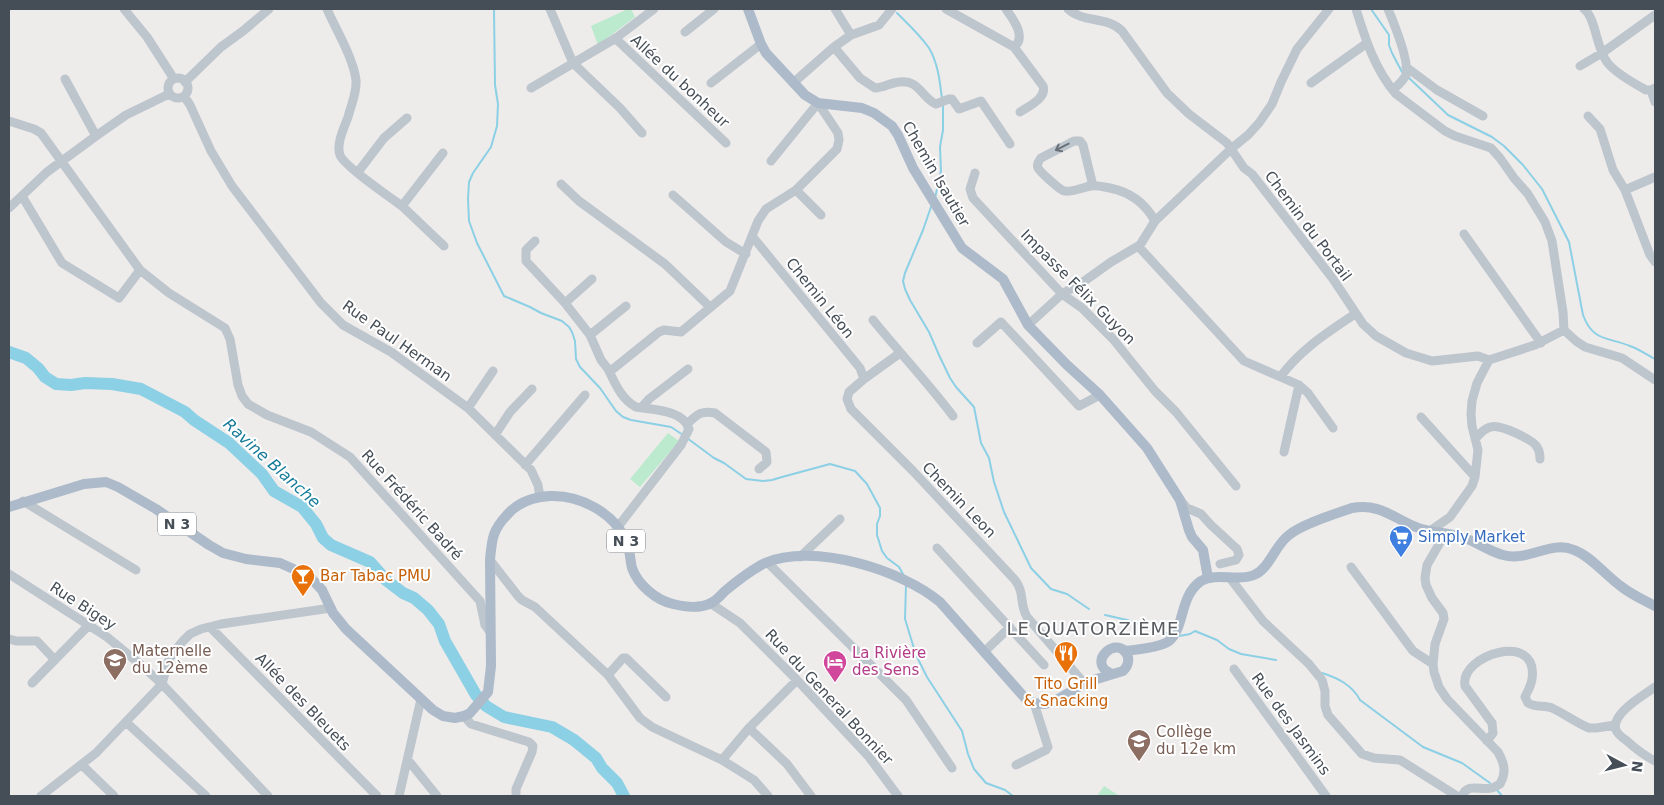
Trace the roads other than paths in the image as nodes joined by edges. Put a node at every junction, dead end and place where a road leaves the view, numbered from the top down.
1 (124, 9) edge
2 (269, 9) edge
3 (327, 9) edge
4 (550, 9) edge
5 (654, 9) edge
6 (714, 9) edge
7 (748, 9) edge
8 (835, 9) edge
9 (892, 9) edge
10 (946, 9) edge
11 (1006, 9) edge
12 (1068, 9) edge
13 (1329, 9) edge
14 (1356, 9) edge
15 (1388, 9) edge
16 (1584, 9) edge
17 (1592, 13) edge
18 (1655, 15) edge
19 (685, 32) dead end
20 (851, 35) junction
21 (615, 38) junction
22 (1367, 43) junction
23 (761, 44) junction
24 (834, 47) junction
25 (1014, 47) junction
26 (1602, 53) junction
27 (573, 63) junction
28 (1580, 66) dead end
29 (1406, 67) junction
30 (65, 79) dead end
31 (174, 79) junction
32 (185, 82) junction
33 (711, 83) dead end
34 (793, 84) junction
35 (1311, 84) dead end
36 (531, 88) dead end
37 (1653, 89) edge
38 (1393, 90) junction
39 (169, 94) junction
40 (184, 96) junction
41 (1655, 102) edge
42 (818, 103) junction
43 (1020, 112) dead end
44 (1482, 116) dead end
45 (1588, 116) dead end
46 (407, 118) dead end
47 (9, 121) edge
48 (642, 133) dead end
49 (96, 136) junction
50 (726, 144) dead end
51 (1010, 144) dead end
52 (1232, 148) junction
53 (443, 154) dead end
54 (770, 160) dead end
55 (61, 162) junction
56 (358, 172) junction
57 (975, 173) dead end
58 (1655, 177) edge
59 (561, 184) dead end
60 (1093, 186) junction
61 (796, 190) junction
62 (1625, 190) junction
63 (673, 195) dead end
64 (22, 196) junction
65 (402, 206) junction
66 (9, 208) edge
67 (821, 215) dead end
68 (1155, 221) junction
69 (1464, 234) dead end
70 (752, 236) junction
71 (535, 241) dead end
72 (444, 246) dead end
73 (1138, 246) junction
74 (746, 254) junction
75 (1655, 262) edge
76 (140, 270) junction
77 (592, 279) dead end
78 (1062, 294) junction
79 (564, 303) junction
80 (626, 306) dead end
81 (710, 307) junction
82 (1355, 314) junction
83 (873, 320) dead end
84 (1028, 325) junction
85 (1564, 330) junction
86 (590, 335) junction
87 (1540, 342) junction
88 (977, 343) dead end
89 (900, 353) junction
90 (1489, 360) junction
91 (608, 369) junction
92 (688, 369) dead end
93 (493, 371) dead end
94 (1281, 376) junction
95 (864, 379) junction
96 (1655, 380) edge
97 (1299, 385) junction
98 (532, 389) dead end
99 (1100, 395) junction
100 (585, 396) dead end
101 (468, 408) junction
102 (641, 408) junction
103 (953, 416) dead end
104 (1421, 417) dead end
105 (687, 424) junction
106 (1334, 428) dead end
107 (495, 435) junction
108 (1476, 438) junction
109 (1284, 452) dead end
110 (1540, 459) dead end
111 (526, 465) junction
112 (759, 469) dead end
113 (1475, 477) junction
114 (1236, 486) dead end
115 (540, 497) junction
116 (1180, 500) junction
117 (24, 502) junction
118 (9, 507) edge
119 (840, 520) dead end
120 (617, 528) junction
121 (1430, 530) junction
122 (1445, 534) junction
123 (937, 548) dead end
124 (800, 557) junction
125 (490, 560) junction
126 (767, 562) junction
127 (1220, 564) dead end
128 (1350, 567) dead end
129 (136, 570) dead end
130 (9, 574) edge
131 (1208, 578) junction
132 (1230, 578) junction
133 (710, 603) junction
134 (1655, 606) edge
135 (330, 608) junction
136 (89, 625) junction
137 (210, 627) junction
138 (1010, 627) junction
139 (490, 632) junction
140 (9, 639) edge
141 (984, 652) junction
142 (1126, 655) junction
143 (55, 660) junction
144 (1102, 662) junction
145 (1433, 664) junction
146 (1044, 665) dead end
147 (1234, 669) dead end
148 (1112, 674) junction
149 (608, 675) junction
150 (797, 680) junction
151 (1086, 683) junction
152 (32, 684) dead end
153 (162, 684) junction
154 (1655, 687) edge
155 (666, 697) dead end
156 (421, 699) junction
157 (1034, 703) junction
158 (467, 715) junction
159 (126, 722) junction
160 (1615, 726) junction
161 (749, 728) junction
162 (1488, 741) junction
163 (408, 760) junction
164 (722, 760) junction
165 (1655, 761) edge
166 (82, 765) junction
167 (1016, 765) dead end
168 (952, 768) dead end
169 (41, 796) edge
170 (114, 796) edge
171 (206, 796) edge
172 (268, 796) edge
173 (376, 796) edge
174 (399, 796) edge
175 (437, 796) edge
176 (516, 796) edge
177 (768, 796) edge
178 (811, 796) edge
179 (898, 796) edge
180 (1326, 796) edge
181 (1457, 796) edge
182 (1462, 796) edge

1 - 31 street
2 - 32 street
3 - 56 street
4 - 27 street
5 - 21 street, Allée du bonheur
6 - 19 street
7 - 23 main road, Chemin Isautier
8 - 20 street
9 - 20 street
10 - 25 street
11 - 25 street
12 - 52 street, Chemin du Portail
13 - 52 street
14 - 22 street
15 - 29 street
16 - 17 street
17 - 26 street
18 - 26 street
20 - 24 street
21 - 27 street, Allée du bonheur
21 - 50 street, Allée du bonheur
22 - 35 street
22 - 38 street
23 - 33 street
23 - 34 main road, Chemin Isautier
24 - 34 street
24 - 51 street
25 - 43 street
26 - 28 street
26 - 37 street
27 - 36 street, Allée du bonheur
27 - 48 street
29 - 38 street
29 - 44 street
30 - 49 street
31 - 32 street
31 - 39 street
32 - 40 street
34 - 42 main road, Chemin Isautier
37 - 41 street
38 - 85 street
39 - 40 street
39 - 49 street
40 - 101 street, Rue Paul Herman
42 - 54 street
42 - 61 street
42 - 84 main road, Chemin Isautier
45 - 62 street
46 - 56 street
47 - 55 street, Rue Frédéric Badré
49 - 55 street
52 - 68 street
52 - 82 street, Chemin du Portail
53 - 65 street
55 - 64 street
55 - 76 street, Rue Frédéric Badré
56 - 65 street
57 - 78 street, Impasse Félix Guyon
58 - 62 street
59 - 81 street
60 -> 60 street
60 - 68 street
61 - 67 street
61 - 70 street
62 - 75 street
63 - 74 street
64 - 66 street
64 - 76 street
65 - 72 street
68 - 73 street
69 - 87 street
70 - 74 street
70 - 95 street, Chemin Léon
71 - 79 street
73 - 78 street
73 - 94 street
74 - 81 street
76 - 139 street, Rue Frédéric Badré
77 - 79 street
78 - 84 street
78 - 114 street, Impasse Félix Guyon
79 - 86 street
80 - 86 street
81 - 91 street
82 - 90 street, Chemin du Portail
82 - 94 street
83 - 89 street, Chemin Léon
84 - 99 main road, Chemin Isautier
85 - 87 street, Chemin du Portail
85 - 96 street
86 - 91 street
87 - 90 street, Chemin du Portail
88 - 99 street
89 - 95 street, Chemin Leon
89 - 103 street, Chemin Léon
90 - 108 street
91 - 102 street
92 - 102 street
93 - 101 street
94 - 97 street
95 - 151 street, Chemin Leon
97 - 106 street
97 - 109 street
98 - 107 street
99 - 116 main road, Chemin Isautier
100 - 111 street
101 - 107 street, Rue Paul Herman
102 - 105 street
104 - 113 street
105 - 112 street
105 - 120 street
107 - 111 street, Rue Paul Herman
108 - 110 street
108 - 113 street
111 - 115 street, Rue Paul Herman
113 - 121 street
115 - 120 main road, N 3
115 - 125 main road, N 3
116 - 127 street, Chemin Isautier
116 - 131 main road, Chemin Isautier
117 - 118 main road, N 3
117 - 129 street
117 - 135 main road, N 3
119 - 124 street
120 - 133 main road, N 3
121 - 122 main road
121 - 132 main road
122 - 134 main road
122 - 145 street
123 - 138 street
124 - 126 main road, N 3
124 - 141 main road, N 3
125 - 139 main road, N 3
125 - 149 street
126 - 133 main road, N 3
126 - 168 street
128 - 145 street
130 - 136 street, Rue Bigey
131 - 132 main road
131 - 142 main road
132 - 181 street
133 - 150 street, Rue du General Bonnier
135 - 137 street
135 - 156 main road, N 3
136 - 143 street
136 - 153 street, Rue Bigey
137 - 153 street
137 - 173 street, Allée des Bleuets
138 - 141 street
138 - 146 street
139 - 158 main road, N 3
140 - 143 street
141 - 157 main road, N 3
142 - 144 main road
142 - 148 main road
143 - 152 street
144 - 148 main road
144 - 151 main road
145 - 162 street
147 - 180 street, Rue des Jasmins
148 - 151 main road
149 - 155 street
149 - 164 street
150 - 161 street
150 - 179 street, Rue du General Bonnier
151 - 157 main road
153 - 159 street
153 - 172 street, Rue Bigey
154 - 160 street
156 - 158 main road, N 3
156 - 163 street
157 - 167 street
158 - 176 street
159 - 166 street
159 - 171 street
160 - 162 street
160 - 165 street
161 - 164 street
161 - 178 street
162 - 182 street
163 - 174 street
163 - 175 street
164 - 177 street
166 - 169 street
166 - 170 street

